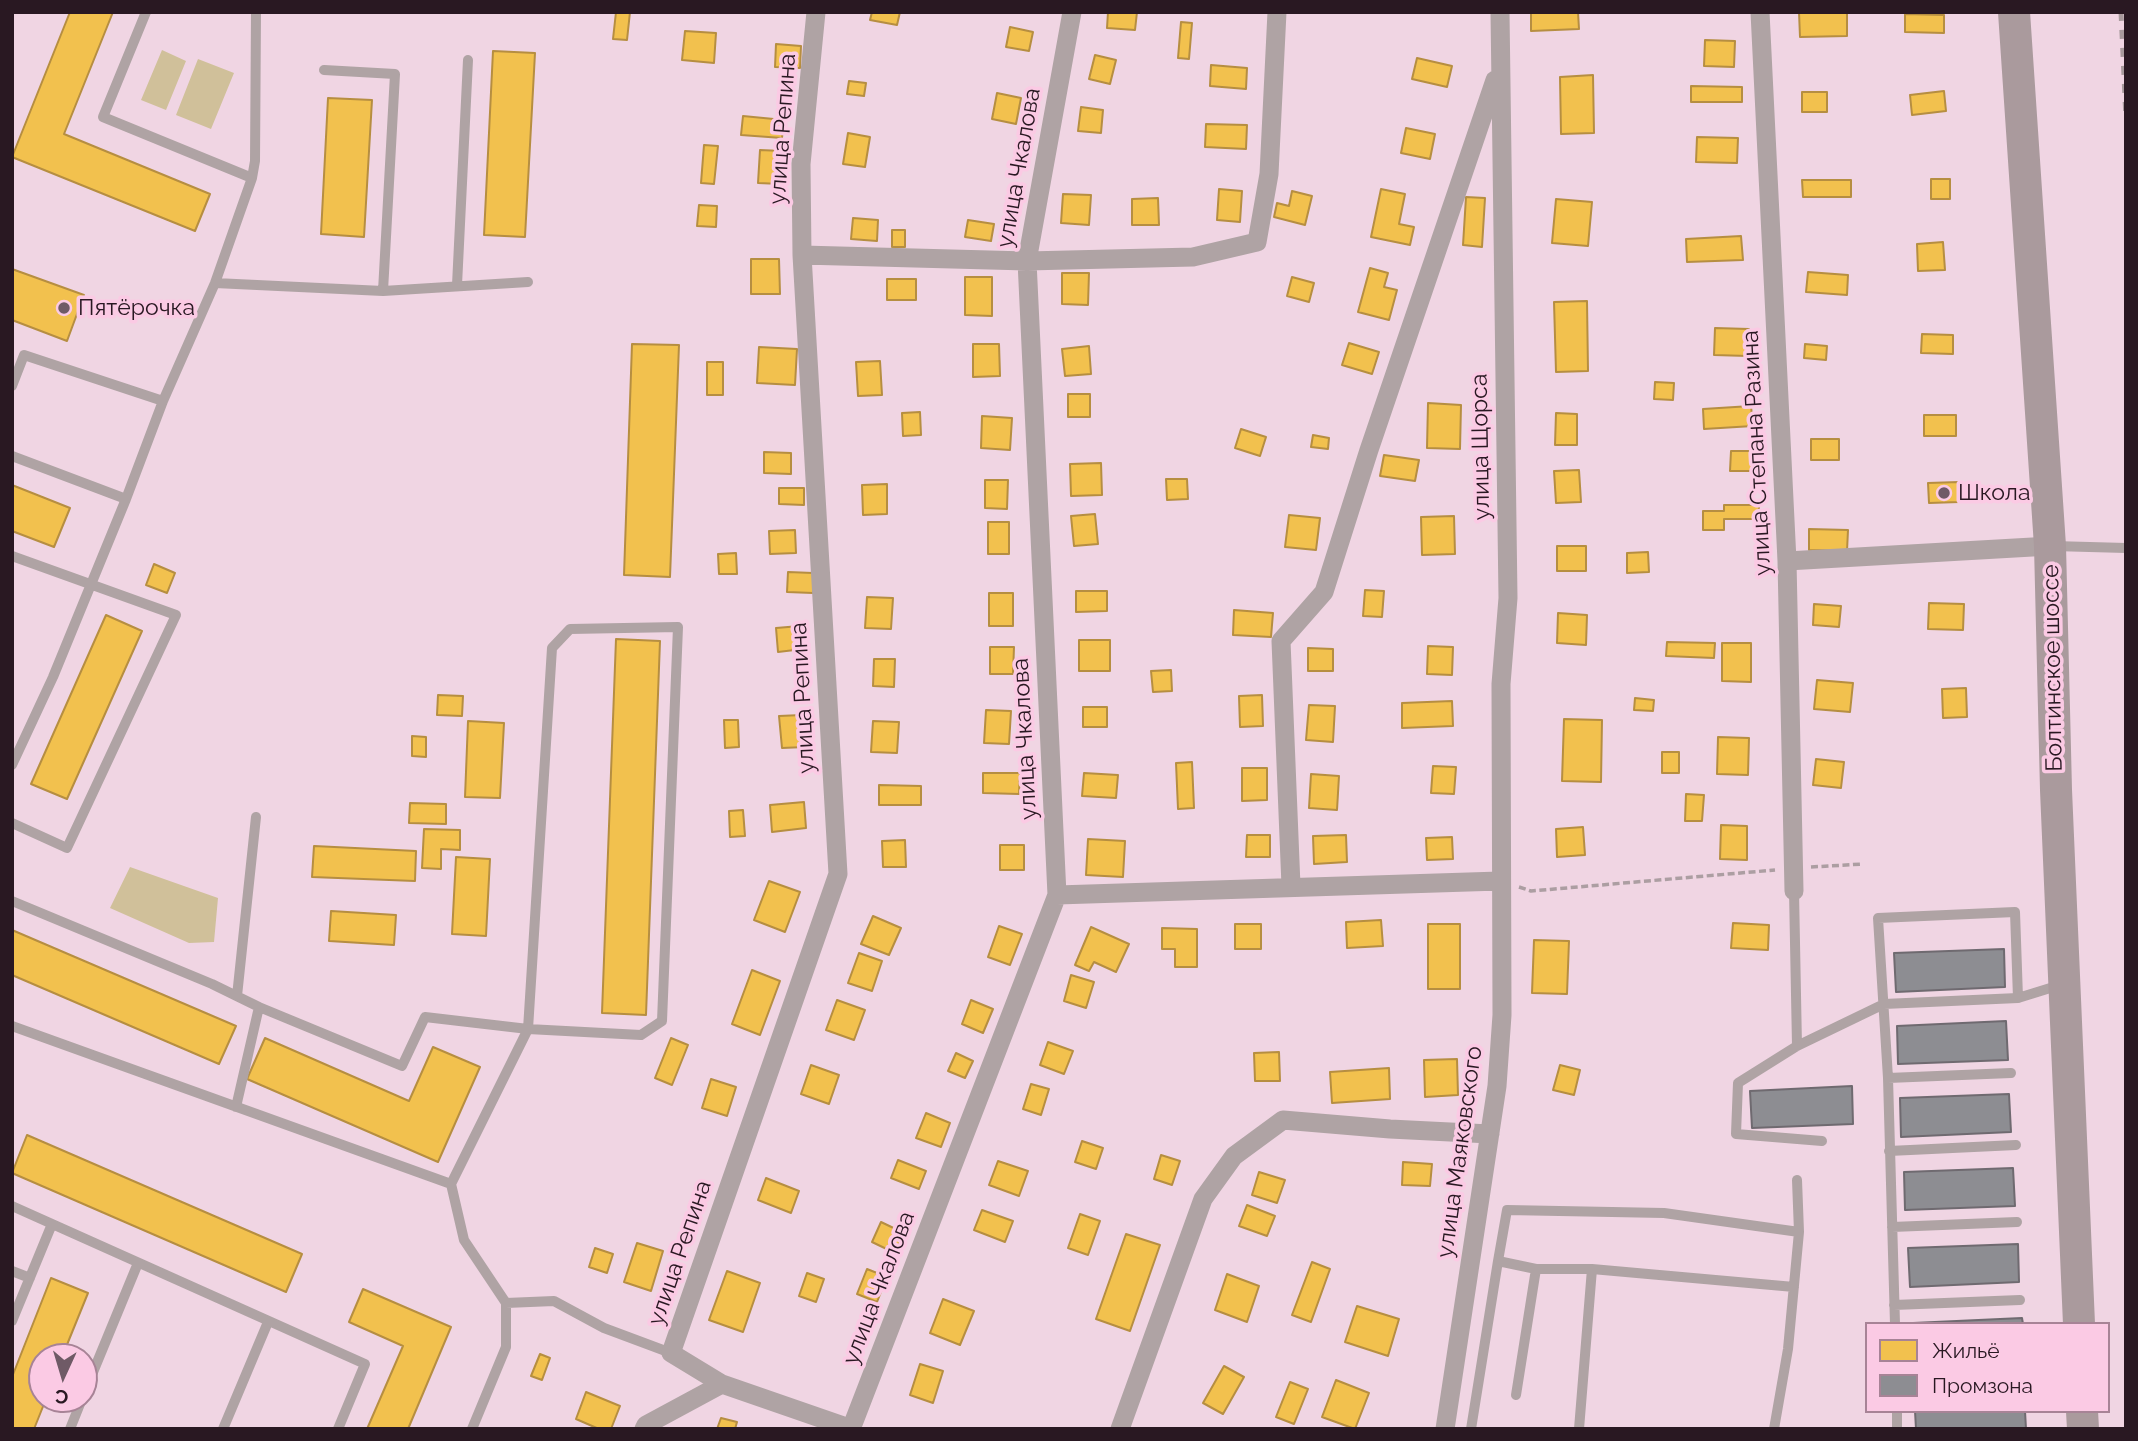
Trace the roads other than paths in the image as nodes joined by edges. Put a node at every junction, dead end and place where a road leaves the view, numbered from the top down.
1 (146, 12) edge
2 (256, 12) edge
3 (816, 12) edge
4 (1072, 12) edge
5 (1277, 12) edge
6 (1500, 12) edge
7 (1759, 12) edge
8 (2014, 12) edge
9 (468, 60) dead end
10 (1500, 66) junction
11 (324, 71) dead end
12 (252, 178) junction
13 (802, 255) junction
14 (1027, 261) junction
15 (528, 282) dead end
16 (215, 283) junction
17 (457, 285) junction
18 (383, 291) junction
19 (12, 386) edge
20 (163, 401) junction
21 (12, 456) edge
22 (126, 499) junction
23 (2050, 546) junction
24 (2126, 548) edge
25 (12, 556) edge
26 (1787, 561) junction
27 (91, 584) junction
28 (12, 765) edge
29 (256, 817) dead end
30 (12, 823) edge
31 (1500, 881) junction
32 (1290, 886) junction
33 (1794, 891) joint
34 (1057, 895) junction
35 (12, 901) edge
36 (2064, 983) junction
37 (237, 996) junction
38 (2018, 998) junction
39 (1884, 1004) junction
40 (259, 1007) junction
41 (12, 1026) edge
42 (528, 1029) junction
43 (1797, 1045) junction
44 (2011, 1073) dead end
45 (1888, 1078) junction
46 (236, 1107) junction
47 (1490, 1135) junction
48 (1822, 1141) dead end
49 (2016, 1145) dead end
50 (1889, 1151) junction
51 (1797, 1180) dead end
52 (451, 1184) junction
53 (12, 1206) edge
54 (2017, 1222) dead end
55 (52, 1224) junction
56 (1892, 1227) junction
57 (1799, 1232) junction
58 (1498, 1261) junction
59 (138, 1263) junction
60 (1536, 1269) junction
61 (1592, 1269) junction
62 (12, 1271) edge
63 (30, 1278) junction
64 (1794, 1287) junction
65 (2020, 1300) dead end
66 (506, 1303) junction
67 (1894, 1305) junction
68 (12, 1321) edge
69 (268, 1322) junction
70 (1895, 1322) edge
71 (2079, 1322) edge
72 (671, 1353) junction
73 (98, 1360) edge
74 (722, 1384) junction
75 (1516, 1395) dead end
76 (223, 1429) edge
77 (338, 1429) edge
78 (472, 1429) edge
79 (644, 1429) edge
80 (851, 1429) edge
81 (1120, 1429) edge
82 (1445, 1429) edge
83 (1471, 1429) edge
84 (1579, 1429) edge
85 (1774, 1429) edge

1 - 12 lane
2 - 12 lane
3 - 13 street, улица Репина
4 - 14 street, улица Чкалова
5 - 14 street
6 - 10 street, улица Щорса
7 - 26 street, улица Степана Разина
8 - 23 main road, Болтинское шоссе
9 - 17 lane
10 - 31 street, улица Щорса
10 - 32 street
11 - 18 lane
12 - 16 lane
13 - 14 street
13 - 72 street, улица Репина
14 - 34 street, улица Чкалова
15 - 17 lane
16 - 18 lane
16 - 20 lane
17 - 18 lane
19 - 20 lane
20 - 22 lane
21 - 22 lane
22 - 27 lane
23 - 24 lane
23 - 26 street
23 - 36 main road, Болтинское шоссе
25 - 27 lane
26 - 33 street, улица Степана Разина
27 - 28 lane
27 - 30 lane
29 - 37 lane
31 - 32 street
31 - 47 street, улица Маяковского
32 - 34 street
33 - 43 lane
34 - 80 street, улица Чкалова
35 - 37 lane
36 - 38 lane
36 - 71 main road, Болтинское шоссе
37 - 40 lane
38 - 39 lane
38 - 39 lane
39 - 43 lane
39 - 45 lane
40 - 42 lane
40 - 46 lane
41 - 46 lane
42 - 42 lane
42 - 52 lane
43 - 48 lane
44 - 45 lane
45 - 50 lane
46 - 52 lane
47 - 81 street
47 - 82 street, улица Маяковского
49 - 50 lane
50 - 56 lane
51 - 57 lane
52 - 66 lane
53 - 55 lane
54 - 56 lane
55 - 59 lane
55 - 63 lane
56 - 67 lane
57 - 58 lane
57 - 64 lane
58 - 60 lane
58 - 83 lane
59 - 69 lane
59 - 73 lane
60 - 61 lane
60 - 75 lane
61 - 64 lane
61 - 84 lane
62 - 63 lane
63 - 68 lane
64 - 85 lane
65 - 67 lane
66 - 72 lane
66 - 78 lane
67 - 70 lane
69 - 76 lane
69 - 77 lane
72 - 74 street
74 - 79 street
74 - 80 street

